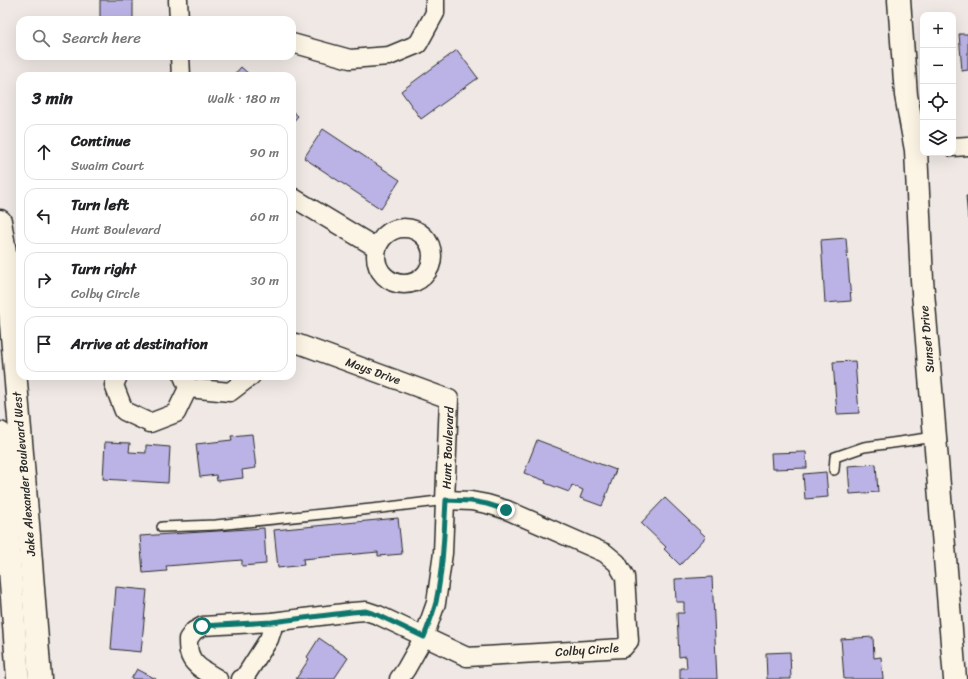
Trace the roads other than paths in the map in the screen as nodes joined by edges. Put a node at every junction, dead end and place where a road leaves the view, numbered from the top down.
1 (178, 0) edge
2 (435, 0) edge
3 (899, 0) edge
4 (179, 16) edge
5 (296, 44) edge
6 (180, 60) edge
7 (181, 72) edge
8 (968, 146) edge
9 (956, 147) edge
10 (919, 150) edge
11 (296, 199) edge
12 (0, 221) edge
13 (377, 248) dead end
14 (296, 346) edge
15 (116, 380) edge
16 (246, 380) edge
17 (185, 382) edge
18 (449, 399) joint
19 (0, 433) edge
20 (935, 436) junction
21 (834, 470) dead end
22 (446, 500) junction
23 (162, 527) dead end
24 (272, 622) junction
25 (424, 637) junction
26 (18, 679) edge
27 (40, 679) edge
28 (218, 679) edge
29 (241, 679) edge
30 (399, 679) edge
31 (955, 679) edge

1 - 4 street
2 - 5 street
3 - 10 main road, Sunset Drive
6 - 7 street
8 - 9 street
10 - 20 main road, Sunset Drive
11 - 13 street
12 - 27 main road, Jake Alexander Boulevard West
14 - 18 street, Mays Drive
15 - 17 street
16 - 17 street
18 - 22 street, Hunt Boulevard
19 - 26 main road, Jake Alexander Boulevard West
20 - 21 lane
20 - 31 main road, Sunset Drive
22 - 23 lane
22 - 25 street, Hunt Boulevard
22 - 25 street, Colby Circle
24 - 25 street, Colby Circle
24 - 28 street, Colby Circle
24 - 29 street
25 - 30 street, Hunt Boulevard

